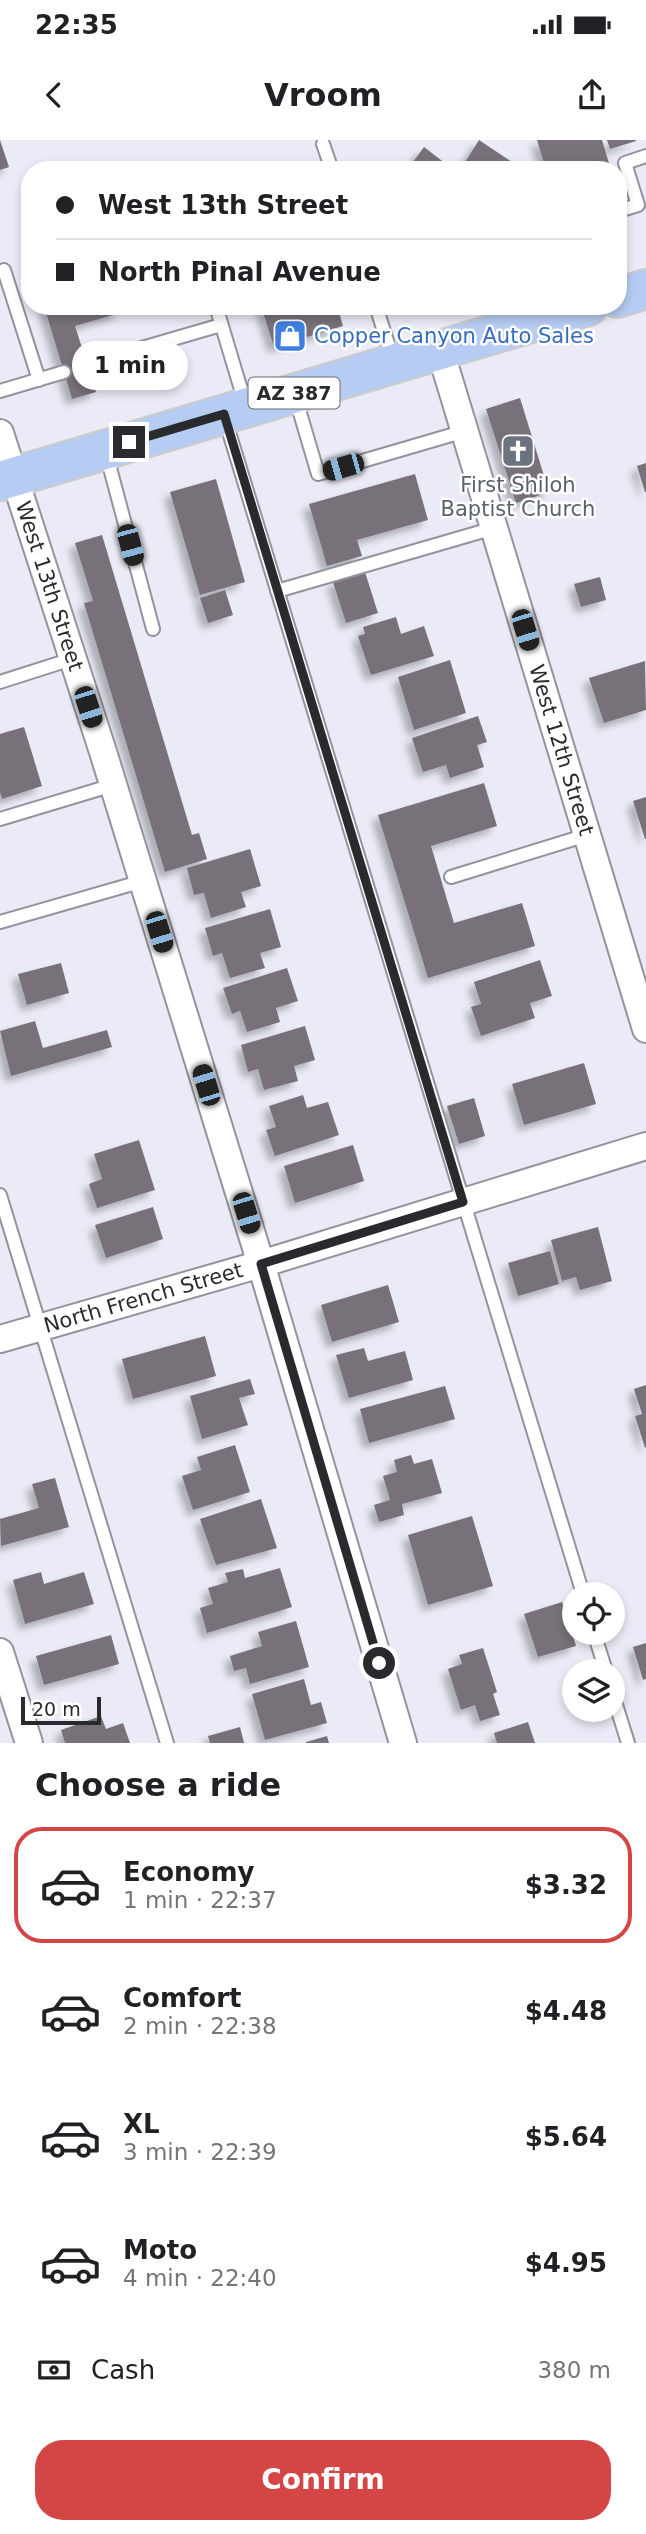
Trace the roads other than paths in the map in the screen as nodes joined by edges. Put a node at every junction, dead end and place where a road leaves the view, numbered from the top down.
1 (323, 144) dead end
2 (646, 156) edge
3 (328, 161) edge
4 (627, 162) edge
5 (627, 169) edge
6 (627, 209) edge
7 (4, 270) dead end
8 (218, 315) edge
9 (379, 315) edge
10 (558, 315) edge
11 (221, 325) junction
12 (440, 350) junction
13 (394, 363) junction
14 (87, 364) dead end
15 (64, 372) dead end
16 (39, 380) junction
17 (0, 391) edge
18 (295, 393) junction
19 (235, 411) junction
20 (465, 431) junction
21 (0, 433) edge
22 (105, 449) junction
23 (7, 478) edge
24 (494, 528) junction
25 (277, 591) junction
26 (153, 629) dead end
27 (72, 659) junction
28 (0, 682) edge
29 (113, 785) junction
30 (0, 819) edge
31 (587, 835) junction
32 (451, 877) dead end
33 (143, 881) junction
34 (0, 922) edge
35 (646, 1029) edge
36 (646, 1146) edge
37 (0, 1195) edge
38 (463, 1202) junction
39 (261, 1264) junction
40 (40, 1327) junction
41 (0, 1339) edge
42 (579, 1582) edge
43 (0, 1652) edge
44 (621, 1722) edge
45 (29, 1743) edge
46 (167, 1743) edge
47 (402, 1743) edge
48 (628, 1743) edge

1 - 3 lane
2 - 4 lane
5 - 6 lane
7 - 16 lane
8 - 11 lane
9 - 13 lane
10 - 12 main road, AZ 387
11 - 14 lane
11 - 19 lane
12 - 13 main road, AZ 387
12 - 20 street, West 12th Street
13 - 18 main road, AZ 387
15 - 16 lane
16 - 17 lane
18 - 19 main road, AZ 387
18 - 20 lane
19 - 22 main road, AZ 387
19 - 25 lane
20 - 24 street, West 12th Street
21 - 23 street, West 13th Street
22 - 23 main road, AZ 387
22 - 26 lane
23 - 27 street, West 13th Street
24 - 25 lane
24 - 31 street, West 12th Street
25 - 38 lane
27 - 28 lane
27 - 29 street, West 13th Street
29 - 30 lane
29 - 33 street, West 13th Street
31 - 32 lane
31 - 35 street, West 12th Street
33 - 34 lane
33 - 39 street, West 13th Street
36 - 38 street, North French Street
37 - 40 lane
38 - 39 street, North French Street
38 - 42 lane
39 - 40 street, North French Street
39 - 47 street, West 13th Street
40 - 41 street, North French Street
40 - 46 lane
43 - 45 street
44 - 48 lane

